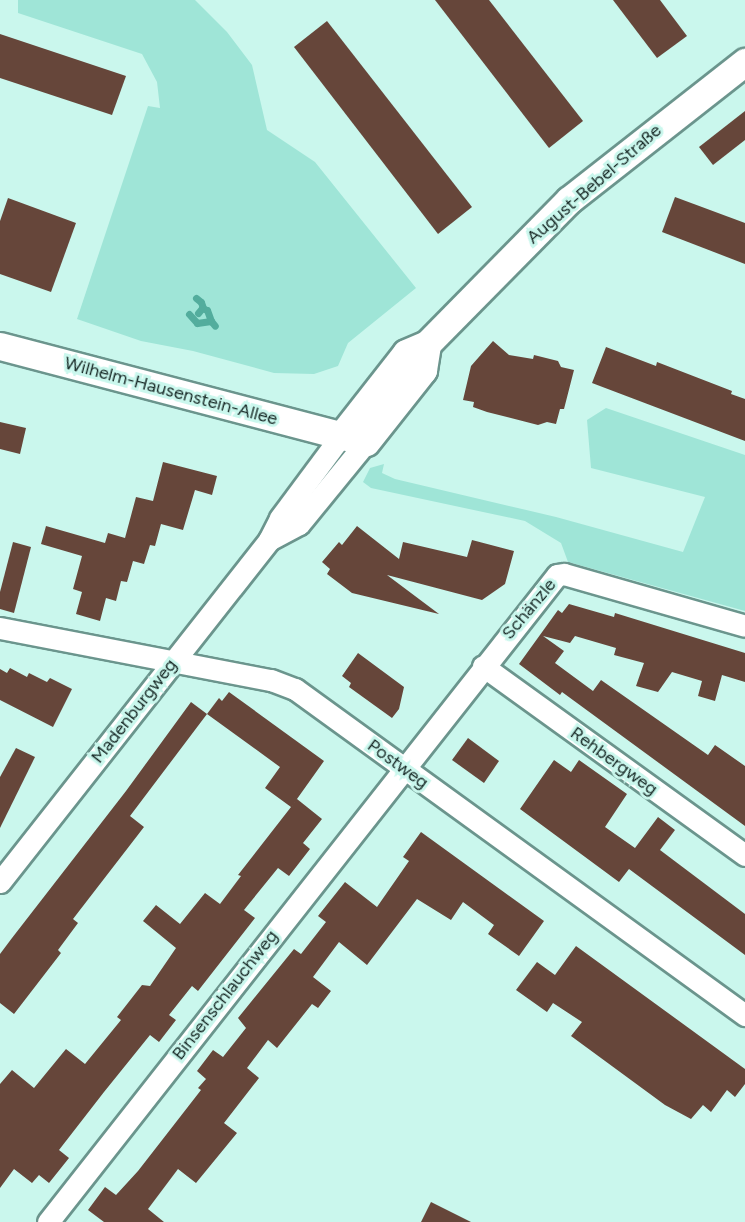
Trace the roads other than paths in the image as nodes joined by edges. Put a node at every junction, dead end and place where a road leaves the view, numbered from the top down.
1 (745, 62) edge
2 (0, 346) edge
3 (353, 439) junction
4 (745, 626) edge
5 (0, 628) edge
6 (173, 662) junction
7 (483, 666) junction
8 (403, 768) junction
9 (745, 855) edge
10 (0, 882) edge
11 (745, 1015) edge
12 (48, 1222) edge

1 - 3 street, August-Bebel-Straße
2 - 3 street, Wilhelm-Hausenstein-Allee
3 - 6 street, Madenburgweg
4 - 7 street, Schänzle
5 - 6 street, Postweg
6 - 8 street, Postweg
6 - 10 street, Madenburgweg
7 - 8 street, Schänzle
7 - 9 street, Rehbergweg
8 - 11 street, Postweg
8 - 12 street, Binsenschlauchweg

